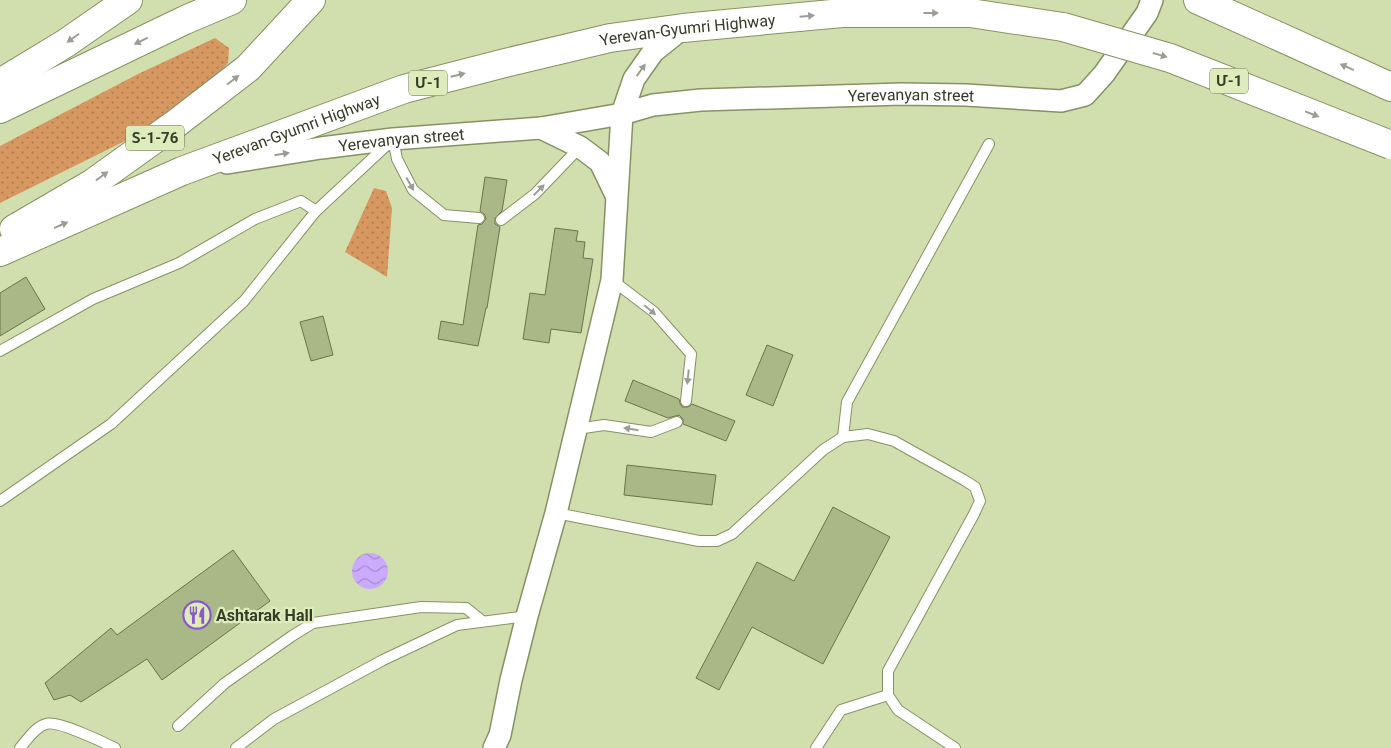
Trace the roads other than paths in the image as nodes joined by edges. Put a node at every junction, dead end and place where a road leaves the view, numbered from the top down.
1 (128, 0) edge
2 (232, 0) edge
3 (311, 0) edge
4 (1152, 0) edge
5 (1198, 0) edge
6 (683, 28) junction
7 (0, 83) edge
8 (1391, 87) edge
9 (0, 109) edge
10 (622, 114) junction
11 (541, 128) junction
12 (394, 139) junction
13 (990, 144) dead end
14 (1391, 145) edge
15 (580, 147) junction
16 (182, 171) junction
17 (616, 196) junction
18 (316, 211) junction
19 (479, 218) dead end
20 (501, 220) dead end
21 (0, 237) edge
22 (0, 252) edge
23 (612, 280) junction
24 (0, 351) edge
25 (686, 401) dead end
26 (677, 422) dead end
27 (577, 428) junction
28 (844, 437) junction
29 (0, 501) edge
30 (556, 513) junction
31 (527, 616) junction
32 (482, 621) junction
33 (888, 696) junction
34 (178, 726) dead end
35 (500, 744) edge
36 (20, 748) edge
37 (115, 748) edge
38 (236, 748) edge
39 (816, 748) edge
40 (955, 748) edge

1 -> 7 highway
2 -> 9 highway
21 -> 3 highway, Տ-1-76
4 - 10 street, Yerevanyan street
8 -> 5 highway
10 -> 6 street
6 -> 14 highway, Yerevan-Gyumri Highway / Մ-1, bridge
16 -> 6 highway, Yerevan-Gyumri Highway / Մ-1
10 - 11 street, Yerevanyan street
10 - 17 street
11 - 12 street, Yerevanyan street
11 - 15 street
16 -> 12 street, Yerevanyan street
12 - 18 lane
12 -> 19 lane
13 - 28 lane
15 - 17 street
20 -> 15 lane
22 -> 16 highway, Yerevan-Gyumri Highway / Մ-1
17 - 23 street
18 - 24 lane
18 - 29 lane
23 -> 25 lane
23 - 27 street
26 -> 27 lane
27 - 30 street
28 - 30 lane
28 - 33 lane
30 - 31 street
31 - 32 lane
31 - 35 street
32 - 34 lane
32 - 38 lane
33 - 39 lane
33 - 40 lane
36 - 37 lane

